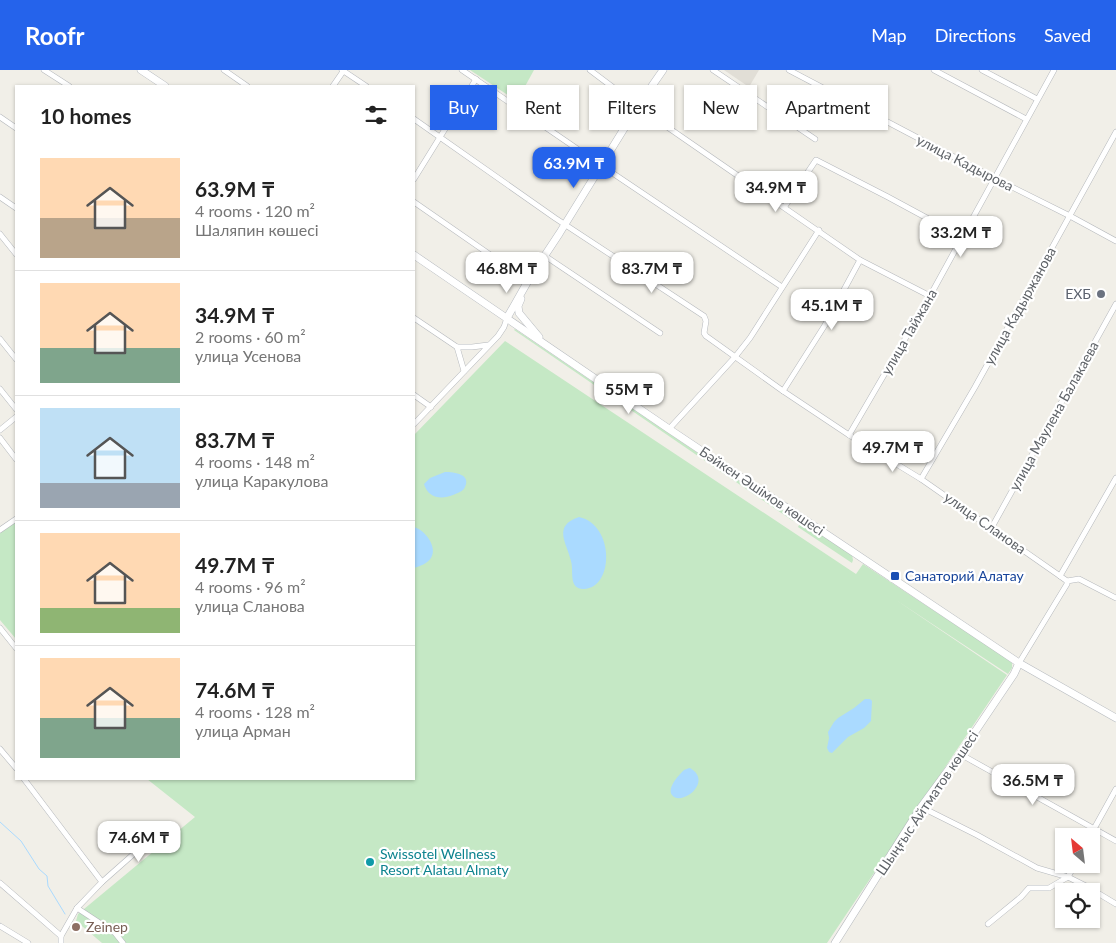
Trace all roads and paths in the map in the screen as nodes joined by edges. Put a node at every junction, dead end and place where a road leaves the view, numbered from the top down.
1 (44, 70) edge
2 (141, 70) edge
3 (224, 70) edge
4 (343, 70) edge
5 (462, 70) edge
6 (590, 70) edge
7 (662, 70) edge
8 (713, 70) edge
9 (788, 70) edge
10 (934, 70) edge
11 (982, 70) edge
12 (1054, 70) edge
13 (152, 73) edge
14 (476, 80) junction
15 (66, 85) edge
16 (164, 85) edge
17 (246, 85) edge
18 (334, 85) edge
19 (365, 85) edge
20 (610, 85) edge
21 (652, 85) edge
22 (1037, 99) junction
23 (0, 118) edge
24 (1026, 119) junction
25 (415, 120) edge
26 (15, 127) edge
27 (624, 130) edge
28 (673, 130) edge
29 (1116, 132) edge
30 (440, 137) junction
31 (816, 139) dead end
32 (602, 166) junction
33 (415, 177) edge
34 (994, 178) junction
35 (0, 197) edge
36 (415, 203) edge
37 (784, 206) junction
38 (15, 207) edge
39 (1070, 216) junction
40 (565, 224) junction
41 (819, 230) junction
42 (0, 234) edge
43 (962, 237) junction
44 (1116, 241) edge
45 (15, 253) edge
46 (415, 256) edge
47 (545, 256) junction
48 (860, 260) junction
49 (528, 281) junction
50 (782, 288) junction
51 (930, 296) junction
52 (1116, 304) edge
53 (507, 318) junction
54 (415, 319) edge
55 (660, 333) dead end
56 (0, 339) edge
57 (489, 345) junction
58 (546, 345) junction
59 (457, 347) junction
60 (734, 357) junction
61 (15, 358) edge
62 (464, 371) junction
63 (0, 390) edge
64 (783, 391) junction
65 (415, 397) edge
66 (431, 407) junction
67 (15, 408) edge
68 (15, 418) edge
69 (415, 423) edge
70 (669, 429) junction
71 (0, 430) edge
72 (849, 435) junction
73 (0, 438) edge
74 (15, 458) edge
75 (921, 478) junction
76 (1116, 478) edge
77 (15, 520) edge
78 (992, 527) junction
79 (0, 530) edge
80 (1060, 576) junction
81 (1067, 581) junction
82 (1116, 598) edge
83 (0, 628) edge
84 (15, 647) edge
85 (1019, 663) junction
86 (1116, 718) edge
87 (0, 749) edge
88 (960, 754) junction
89 (15, 767) edge
90 (25, 780) edge
91 (1116, 789) edge
92 (921, 807) junction
93 (1092, 828) edge
94 (1095, 828) edge
95 (1100, 832) edge
96 (126, 836) dead end
97 (1116, 841) edge
98 (1070, 873) edge
99 (1068, 877) junction
100 (102, 881) junction
101 (0, 883) edge
102 (1116, 904) edge
103 (77, 908) junction
104 (988, 924) dead end
105 (0, 926) edge
106 (62, 936) junction
107 (28, 943) edge
108 (61, 943) edge
109 (123, 943) edge
110 (835, 943) edge

1 - 15 street
2 - 13 main road
3 - 17 street
4 - 18 street
4 - 19 street
5 - 14 street
6 - 20 street
7 - 21 main road
8 - 31 street
9 - 34 street, улица Кадырова
10 - 24 street
11 - 22 street
12 - 22 street, улица Тайжана
13 - 16 main road
14 - 30 street
14 - 32 street
22 - 24 street, улица Тайжана
23 - 26 street
24 - 34 street, улица Тайжана
25 - 30 street
27 - 32 main road
28 - 37 street
29 - 39 street, улица Кадыржанова
30 - 33 street
30 - 40 street
32 - 40 main road
32 - 50 street
34 - 39 street, улица Кадырова
34 - 43 street, улица Тайжана
35 - 38 street
36 - 49 street
37 - 41 street
37 - 43 street
39 - 44 street, улица Кадырова
39 - 75 street, улица Кадыржанова
40 - 47 main road
40 - 60 street, улица Сланова
41 - 48 street
41 - 50 street
42 - 45 street
43 - 51 street, улица Тайжана
46 - 53 main road, Бәйкен Әшімов көшесі
47 - 49 main road
47 - 55 street
48 - 51 street
48 - 64 street
49 - 53 main road
49 - 58 main road
50 - 60 street
51 - 72 street, улица Тайжана
52 - 78 street, улица Маулена Балакаева
53 - 57 street
53 - 58 main road, Бәйкен Әшімов көшесі
54 - 59 street
56 - 61 street
57 - 59 street
57 - 62 street
58 - 70 main road, Бәйкен Әшімов көшесі
59 - 62 street
60 - 64 street, улица Сланова
60 - 70 street
62 - 66 street
63 - 67 street
64 - 72 street, улица Сланова
65 - 66 street
66 - 69 street
68 - 71 street
70 - 85 main road, Бәйкен Әшімов көшесі
72 - 75 street, улица Сланова
73 - 74 street
75 - 78 street, улица Сланова
76 - 80 street
77 - 79 street
78 - 80 street, улица Сланова
80 - 81 street, улица Сланова
81 - 82 street
81 - 85 street
83 - 84 street
85 - 86 main road, Бәйкен Әшімов көшесі
85 - 88 main road, Шыңғыс Айтматов көшесі
87 - 89 street
88 - 92 main road, Шыңғыс Айтматов көшесі
88 - 93 street
90 - 100 street
91 - 94 street
92 - 99 street
92 - 110 main road, Шыңғыс Айтматов көшесі
95 - 97 street
96 - 100 street
98 - 99 street
99 - 102 street
99 - 104 street
100 - 103 street
101 - 106 street
103 - 106 street
103 - 109 street
105 - 107 street
106 - 108 street

